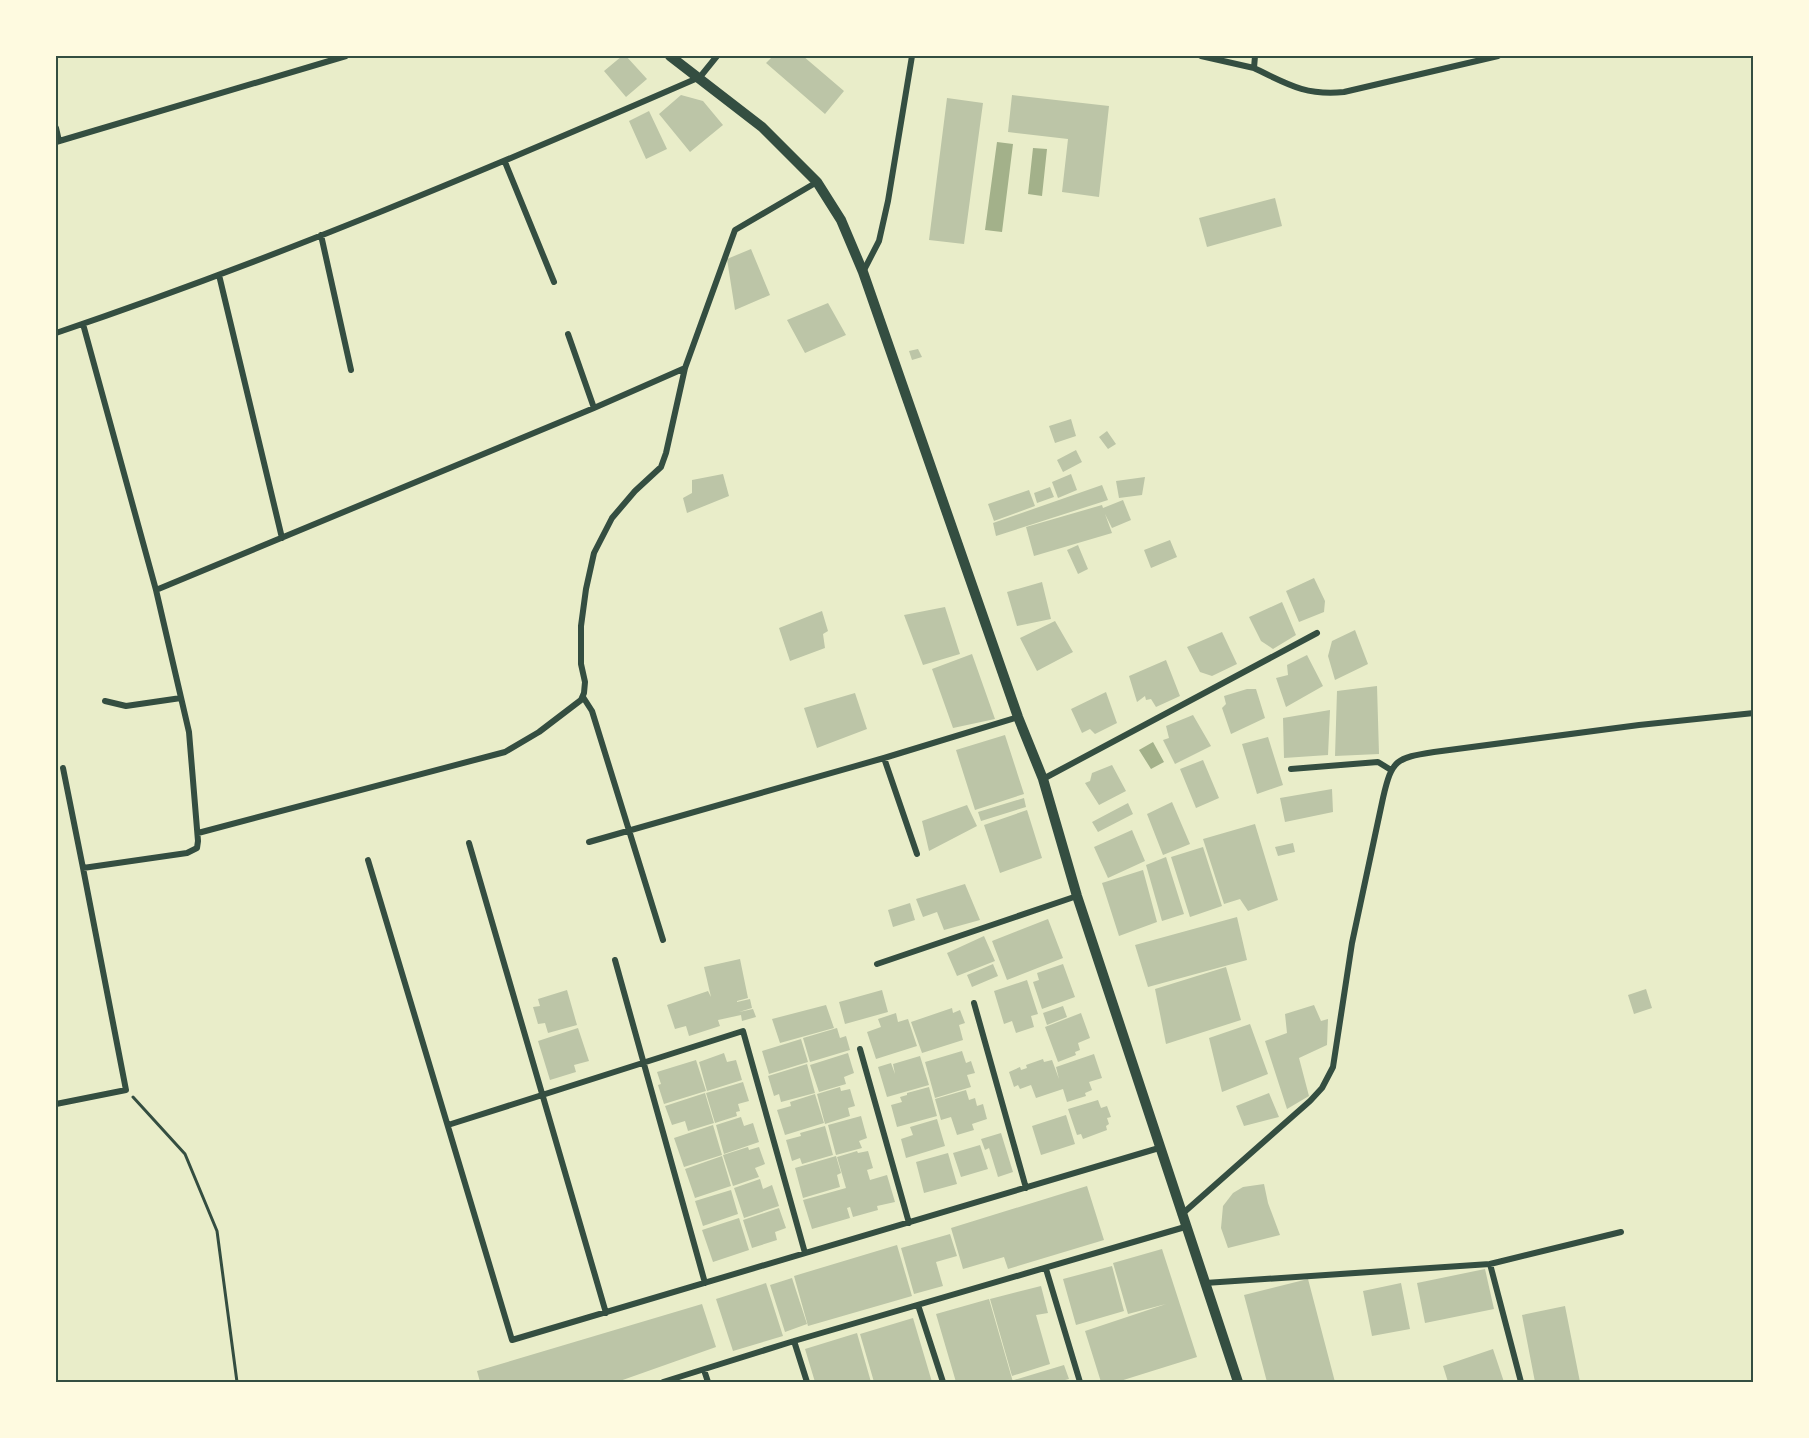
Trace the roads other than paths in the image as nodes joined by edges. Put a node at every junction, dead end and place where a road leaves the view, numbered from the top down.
1 (346, 56) edge
2 (670, 56) edge
3 (717, 56) edge
4 (912, 56) edge
5 (1201, 56) edge
6 (1255, 56) edge
7 (1498, 56) edge
8 (1254, 68) junction
9 (700, 78) junction
10 (56, 128) edge
11 (57, 142) edge
12 (505, 162) junction
13 (817, 182) junction
14 (321, 235) junction
15 (862, 272) junction
16 (219, 275) junction
17 (554, 282) dead end
18 (83, 324) junction
19 (56, 333) edge
20 (568, 334) dead end
21 (685, 368) junction
22 (351, 370) dead end
23 (594, 408) junction
24 (282, 538) junction
25 (156, 590) junction
26 (1317, 633) dead end
27 (582, 697) junction
28 (181, 698) junction
29 (105, 701) dead end
30 (1754, 713) edge
31 (1018, 717) junction
32 (884, 758) junction
33 (63, 768) dead end
34 (1291, 769) dead end
35 (1391, 770) junction
36 (1043, 779) junction
37 (630, 829) junction
38 (198, 833) junction
39 (589, 842) dead end
40 (469, 843) dead end
41 (917, 854) dead end
42 (368, 860) dead end
43 (84, 868) junction
44 (1077, 896) junction
45 (663, 940) dead end
46 (615, 960) dead end
47 (877, 964) dead end
48 (974, 1003) dead end
49 (860, 1049) dead end
50 (644, 1063) junction
51 (542, 1095) junction
52 (56, 1104) edge
53 (448, 1125) junction
54 (1159, 1148) junction
55 (1026, 1188) junction
56 (1181, 1215) junction
57 (909, 1223) junction
58 (1185, 1227) junction
59 (1621, 1232) dead end
60 (805, 1253) junction
61 (1490, 1264) junction
62 (1046, 1269) junction
63 (705, 1283) junction
64 (1205, 1283) junction
65 (918, 1305) junction
66 (606, 1313) junction
67 (794, 1341) junction
68 (704, 1370) junction
69 (663, 1383) edge
70 (708, 1383) edge
71 (807, 1383) edge
72 (943, 1383) edge
73 (1080, 1383) edge
74 (1238, 1383) edge
75 (1521, 1383) edge

1 - 11 street
2 - 9 street
3 - 9 street
4 - 15 street
5 - 8 street
6 - 8 street
7 - 8 street
9 - 12 street
9 - 13 street
10 - 11 street
12 - 14 street
12 - 17 street
13 - 15 street
13 - 21 street
14 - 16 street
14 - 22 street
15 - 31 street
16 - 18 street
16 - 24 street
18 - 19 street
18 - 25 street
20 - 23 street
21 - 23 street
21 - 27 street
23 - 24 street
24 - 25 street
25 - 28 street
26 - 36 street
27 - 37 street
27 - 38 street
28 - 29 street
28 - 38 street
30 - 35 street
31 - 32 street
31 - 36 street
32 - 37 street
32 - 41 street
33 - 43 street
34 - 35 street
35 - 56 street
36 - 44 street
37 - 39 street
37 - 45 street
38 - 43 street
40 - 51 street
42 - 53 street
43 - 52 street
44 - 47 street
44 - 54 street
46 - 50 street
48 - 55 street
49 - 57 street
50 - 51 street
50 - 60 street
50 - 63 street
51 - 53 street
51 - 66 street
53 - 66 street
54 - 55 street
54 - 56 street
55 - 57 street
56 - 58 street
57 - 60 street
58 - 62 street
58 - 64 street
59 - 61 street
60 - 63 street
61 - 64 street
61 - 75 street
62 - 65 street
62 - 73 street
63 - 66 street
64 - 74 street
65 - 67 street
65 - 72 street
67 - 68 street
67 - 71 street
68 - 69 street
68 - 70 street

